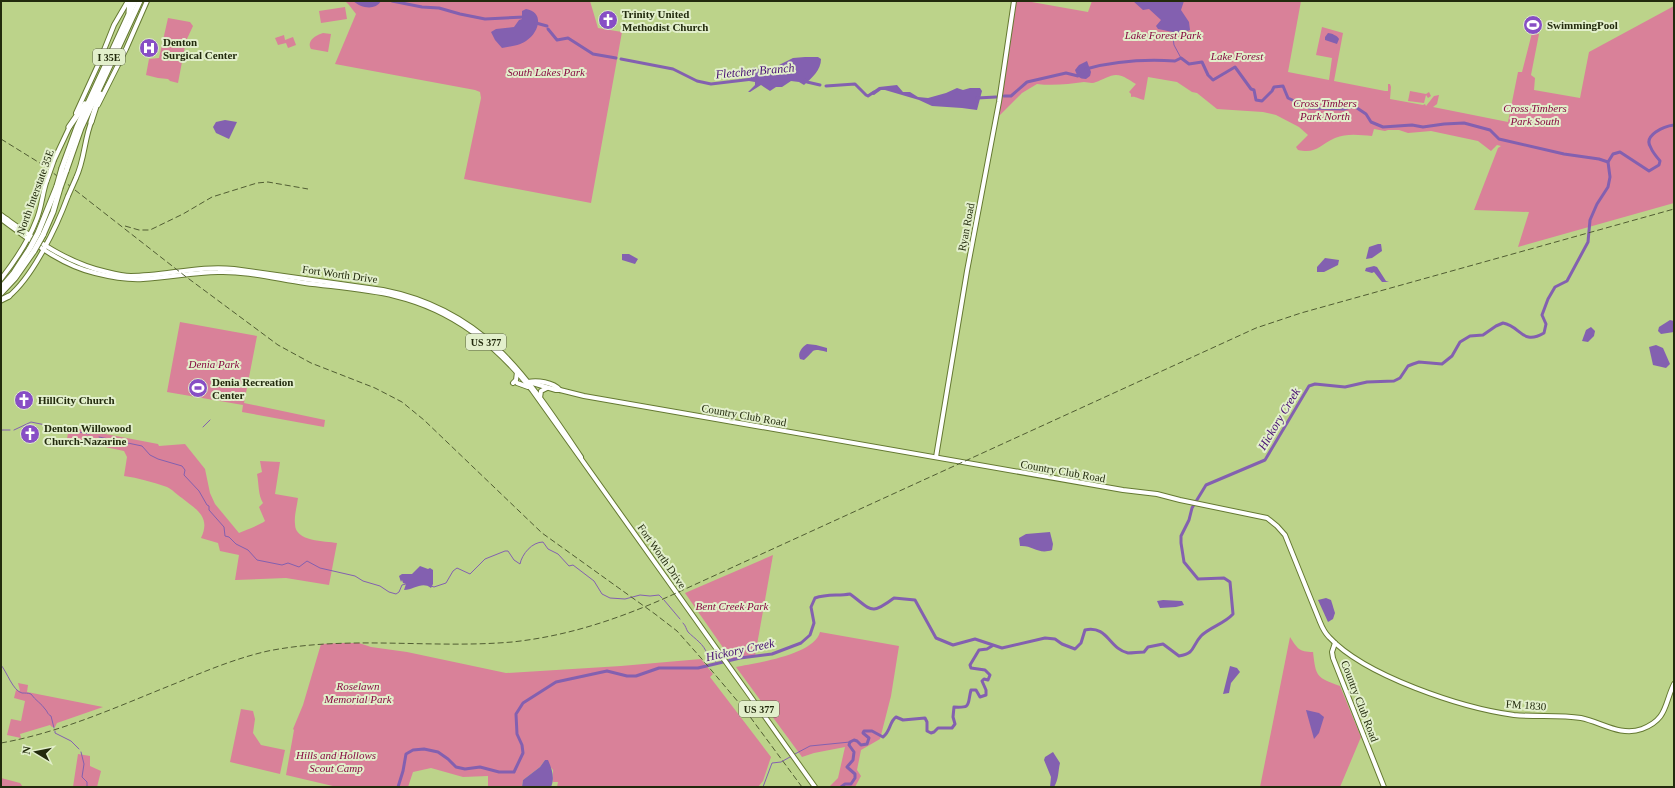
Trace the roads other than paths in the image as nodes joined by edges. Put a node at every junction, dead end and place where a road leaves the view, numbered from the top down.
1 (129, 1) edge
2 (135, 1) edge
3 (140, 1) edge
4 (147, 1) edge
5 (1014, 1) edge
6 (129, 15) junction
7 (113, 59) junction
8 (90, 99) junction
9 (90, 123) junction
10 (69, 127) junction
11 (64, 170) junction
12 (1, 215) edge
13 (1, 219) edge
14 (33, 227) junction
15 (29, 237) junction
16 (48, 239) junction
17 (24, 246) junction
18 (44, 247) junction
19 (32, 250) junction
20 (37, 259) junction
21 (222, 268) junction
22 (199, 269) junction
23 (204, 272) junction
24 (187, 274) junction
25 (117, 276) junction
26 (288, 276) junction
27 (267, 277) junction
28 (1, 279) edge
29 (1, 288) edge
30 (371, 290) junction
31 (1, 293) edge
32 (9, 296) joint
33 (1, 301) edge
34 (517, 372) junction
35 (527, 382) junction
36 (529, 387) junction
37 (548, 388) junction
38 (560, 390) junction
39 (541, 399) junction
40 (936, 457) junction
41 (605, 492) junction
42 (1335, 643) junction
43 (1339, 647) junction
44 (1333, 649) junction
45 (1674, 684) edge
46 (815, 787) edge
47 (1384, 787) edge

1 - 6 highway
1 - 10 main road, North Interstate 35E
2 - 6 highway, I 35E
3 - 7 highway, I 35E
4 - 9 main road
5 - 40 main road, Ryan Road
6 - 8 highway, I 35E
7 - 9 highway
7 - 11 highway, I 35E
8 - 10 highway
8 - 11 highway, I 35E
9 - 16 main road, bridge
10 - 14 main road, North Interstate 35E, bridge
11 - 19 highway, I 35E, bridge
12 - 15 main road, Fort Worth Drive
13 - 15 main road, Fort Worth Drive
14 - 15 main road, North Interstate 35E
14 - 16 main road
15 - 17 main road, North Interstate 35E
15 - 18 main road, Fort Worth Drive
16 - 18 main road
17 - 20 main road
17 - 28 main road, North Interstate 35E
18 - 20 main road
18 - 25 main road, Fort Worth Drive / US 377
19 - 29 highway, I 35E
19 - 31 highway, I 35E
20 - 32 main road
21 - 22 main road, Fort Worth Drive / US 377
21 - 23 main road
21 - 26 main road, Fort Worth Drive / US 377
22 - 24 main road
22 - 25 main road, Fort Worth Drive / US 377
23 - 24 main road, Fort Worth Drive / US 377
23 - 27 main road, Fort Worth Drive / US 377
24 - 25 main road, Fort Worth Drive / US 377
26 - 27 main road
26 - 30 main road, Fort Worth Drive / US 377
27 - 30 main road, Fort Worth Drive / US 377
30 - 34 main road, Fort Worth Drive / US 377
30 - 35 main road, Fort Worth Drive / US 377
32 - 33 highway
34 - 35 main road, Fort Worth Drive / US 377
34 - 36 main road
35 - 36 main road, Fort Worth Drive / US 377
35 - 37 main road, Country Club Road
35 - 38 main road, Country Club Road
35 - 39 main road, Fort Worth Drive / US 377
36 - 41 main road, Fort Worth Drive / US 377
37 - 38 main road, Country Club Road
37 - 39 main road
38 - 40 main road, Country Club Road
39 - 41 main road, Fort Worth Drive / US 377
40 - 42 main road, Country Club Road
41 - 46 main road, Fort Worth Drive / US 377
42 - 43 main road, FM 1830
42 - 44 main road, Country Club Road
43 - 44 main road
43 - 45 main road, FM 1830
44 - 47 main road, Country Club Road

